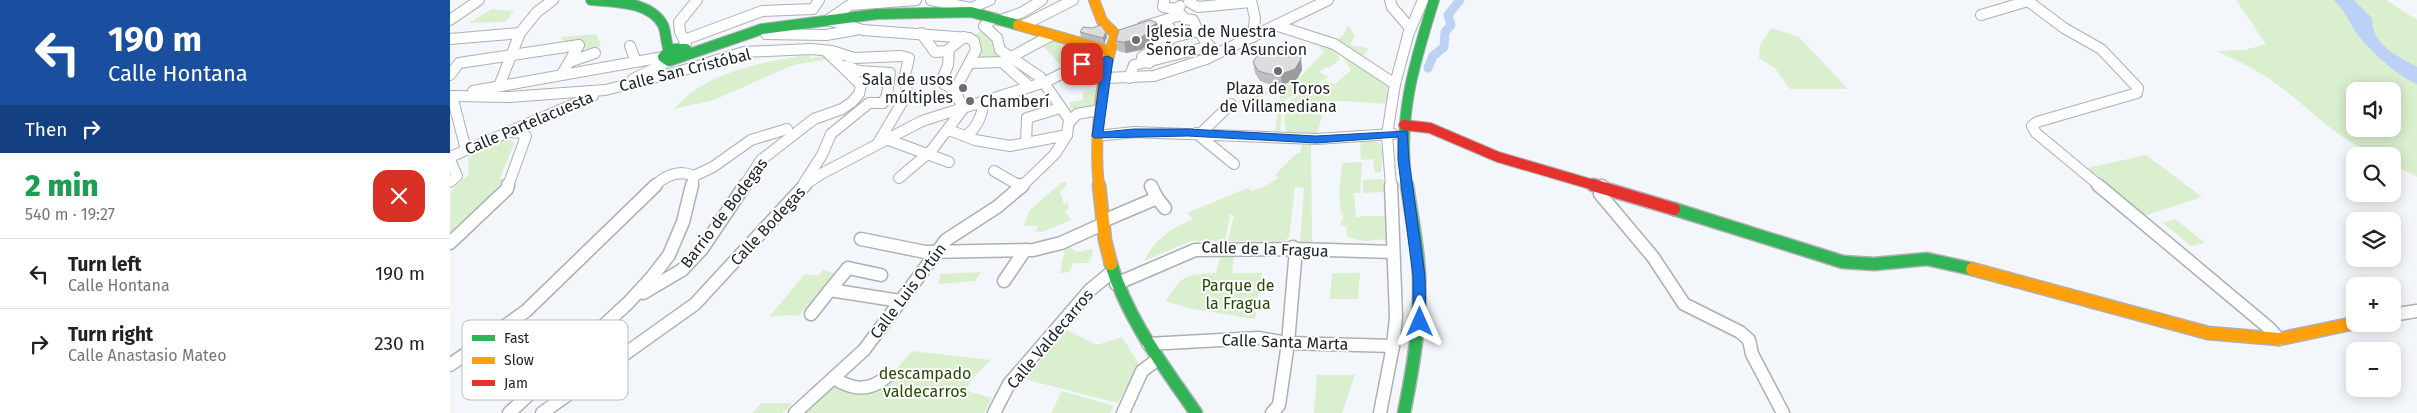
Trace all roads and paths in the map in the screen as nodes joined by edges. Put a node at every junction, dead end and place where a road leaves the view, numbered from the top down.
1 (479, 0) edge
2 (553, 0) edge
3 (591, 0) edge
4 (697, 0) edge
5 (819, 0) edge
6 (916, 0) edge
7 (931, 0) edge
8 (990, 0) edge
9 (1042, 0) edge
10 (1073, 0) edge
11 (1094, 0) edge
12 (1164, 0) edge
13 (1328, 0) edge
14 (1390, 0) edge
15 (1423, 0) edge
16 (1434, 0) edge
17 (1189, 1) edge
18 (1251, 1) edge
19 (885, 2) edge
20 (971, 10) junction
21 (1178, 12) junction
22 (1046, 14) junction
23 (1981, 15) dead end
24 (998, 19) junction
25 (450, 20) edge
26 (1163, 22) junction
27 (836, 23) junction
28 (984, 26) junction
29 (1022, 26) junction
30 (1278, 26) junction
31 (858, 27) junction
32 (1198, 31) junction
33 (1409, 31) junction
34 (520, 33) junction
35 (922, 33) junction
36 (1124, 33) junction
37 (766, 34) dead end
38 (1050, 35) junction
39 (1174, 37) junction
40 (1253, 37) junction
41 (967, 38) junction
42 (450, 39) edge
43 (630, 46) dead end
44 (685, 47) junction
45 (825, 50) junction
46 (948, 51) junction
47 (1213, 51) junction
48 (595, 53) dead end
49 (513, 54) junction
50 (1108, 55) junction
51 (668, 56) junction
52 (1006, 59) junction
53 (568, 62) junction
54 (636, 62) junction
55 (838, 62) junction
56 (970, 63) junction
57 (1149, 63) junction
58 (562, 74) junction
59 (450, 75) edge
60 (1105, 78) junction
61 (1129, 78) junction
62 (1045, 82) junction
63 (1395, 84) junction
64 (499, 86) junction
65 (1030, 87) junction
66 (605, 90) junction
67 (955, 90) junction
68 (451, 96) edge
69 (983, 102) junction
70 (1231, 104) dead end
71 (1060, 108) junction
72 (962, 109) junction
73 (1100, 110) junction
74 (1069, 123) junction
75 (787, 129) dead end
76 (1403, 129) junction
77 (949, 130) junction
78 (510, 132) junction
79 (1198, 133) junction
80 (1068, 135) junction
81 (1387, 135) junction
82 (965, 136) junction
83 (1097, 136) junction
84 (882, 141) junction
85 (1026, 142) junction
86 (466, 150) junction
87 (929, 153) junction
88 (450, 159) edge
89 (949, 162) dead end
90 (1234, 164) dead end
91 (994, 171) dead end
92 (694, 176) junction
93 (899, 178) dead end
94 (450, 182) edge
95 (1151, 186) dead end
96 (1602, 186) junction
97 (802, 187) junction
98 (1021, 187) junction
99 (1157, 198) junction
100 (1165, 208) dead end
101 (1103, 223) junction
102 (861, 239) dead end
103 (450, 243) edge
104 (1025, 250) junction
105 (1296, 250) junction
106 (1393, 252) junction
107 (936, 253) junction
108 (881, 275) dead end
109 (1114, 278) junction
110 (1004, 281) dead end
111 (830, 290) junction
112 (900, 301) junction
113 (628, 303) junction
114 (2417, 311) edge
115 (2401, 313) edge
116 (811, 314) dead end
117 (512, 320) edge
118 (610, 320) edge
119 (2346, 325) edge
120 (2279, 339) junction
121 (1288, 343) junction
122 (1148, 344) junction
123 (1392, 346) junction
124 (628, 352) edge
125 (462, 356) edge
126 (1158, 358) junction
127 (450, 365) edge
128 (834, 378) junction
129 (885, 378) dead end
130 (523, 400) edge
131 (560, 400) edge
132 (509, 413) edge
133 (542, 413) edge
134 (795, 413) edge
135 (994, 413) edge
136 (1123, 413) edge
137 (1196, 413) edge
138 (1272, 413) edge
139 (1380, 413) edge
140 (1404, 413) edge
141 (1783, 413) edge

1 - 25 street
2 - 34 street
3 - 51 main road
4 - 44 street
5 - 44 street
6 - 19 street
7 - 20 street
8 - 20 street
9 - 24 street
10 - 22 street
11 - 36 main road
12 - 21 street
13 - 30 street
14 - 33 street
15 - 33 street
16 - 76 main road
17 - 18 street
17 - 21 street
18 - 40 street
19 - 27 street
20 - 24 main road
20 - 27 main road
21 - 26 street
21 - 32 street
22 - 29 street
22 - 38 street
23 - 120 street
24 - 28 street
24 - 29 main road
26 - 36 street
26 - 39 street
27 - 31 street
27 - 44 main road
28 - 41 street
28 - 52 street
29 - 38 main road
30 - 40 street
30 - 63 street
31 - 35 street
31 - 37 street
32 - 39 street
32 - 47 street
33 - 63 street
34 - 42 street
34 - 49 street
35 - 41 street
35 - 46 street
36 - 50 main road
38 - 50 main road
38 - 52 street
39 - 57 street
40 - 47 street
41 - 46 street
41 - 56 street
43 - 54 street
44 - 51 main road
45 - 55 street, Barrio de Bodegas
45 - 66 street, Calle San Cristóbal
45 - 84 street, Calle San Cristóbal
46 - 67 street
47 - 57 street
47 - 61 street
48 - 53 street
49 - 53 street
49 - 59 street
49 - 64 street
50 - 60 main road
50 - 62 street, Calle Bodegas
51 - 54 street
51 - 66 street
52 - 56 street
52 - 62 street
52 - 65 street
53 - 58 street
54 - 58 street
55 - 97 street, Barrio de Bodegas
55 - 113 street, Barrio de Bodegas
56 - 67 street
57 - 61 street
58 - 64 street
60 - 61 street
60 - 73 main road
62 - 65 street, Calle Bodegas
62 - 71 street
63 - 81 street
64 - 68 street
65 - 69 street, Calle Bodegas
66 - 68 street, Calle Partelacuesta
66 - 78 street, Calle Partelacuesta
67 - 72 street
68 - 86 street
69 - 72 street, Calle Bodegas
69 - 82 street
70 - 79 street
71 - 74 street
71 - 85 street
72 - 77 street
72 - 84 street, Calle Bodegas
73 - 74 street
73 - 83 main road
74 - 80 street
75 - 92 street
76 - 81 street
76 - 96 main road
76 - 140 main road
77 - 82 street
77 - 87 street
78 - 86 street, Calle Partelacuesta
78 - 103 street
79 - 81 street
79 - 83 street
79 - 90 street
80 - 85 street
80 - 98 street, Calle Luis Ortún
81 - 106 street
82 - 85 street
83 - 101 main road
84 - 87 street
84 - 97 street, Calle Bodegas
86 - 88 street, Calle Partelacuesta
87 - 89 street
87 - 93 street
88 - 94 street
91 - 98 street
92 - 113 street
92 - 117 street
95 - 99 street
96 - 120 main road
96 - 141 street
97 - 124 street, Calle Bodegas
98 - 107 street, Calle Luis Ortún
99 - 100 street
99 - 101 street
101 - 104 street
101 - 109 main road
102 - 107 street
104 - 107 street
104 - 110 street
105 - 106 street, Calle de la Fragua
105 - 109 street, Calle de la Fragua
105 - 121 street
106 - 123 street
107 - 112 street, Calle Luis Ortún
108 - 111 street
109 - 122 main road
109 - 135 street, Calle Valdecarros
111 - 112 street
111 - 116 street
112 - 128 street, Calle Luis Ortún
113 - 118 street
114 - 115 street
119 - 120 main road
121 - 122 street, Calle Santa Marta
121 - 123 street, Calle Santa Marta
121 - 138 street
122 - 126 main road
123 - 139 street
125 - 127 street
126 - 136 street
126 - 137 main road
128 - 129 street
128 - 134 street, Calle Luis Ortún
130 - 132 street
131 - 133 street, Calle Bodegas

